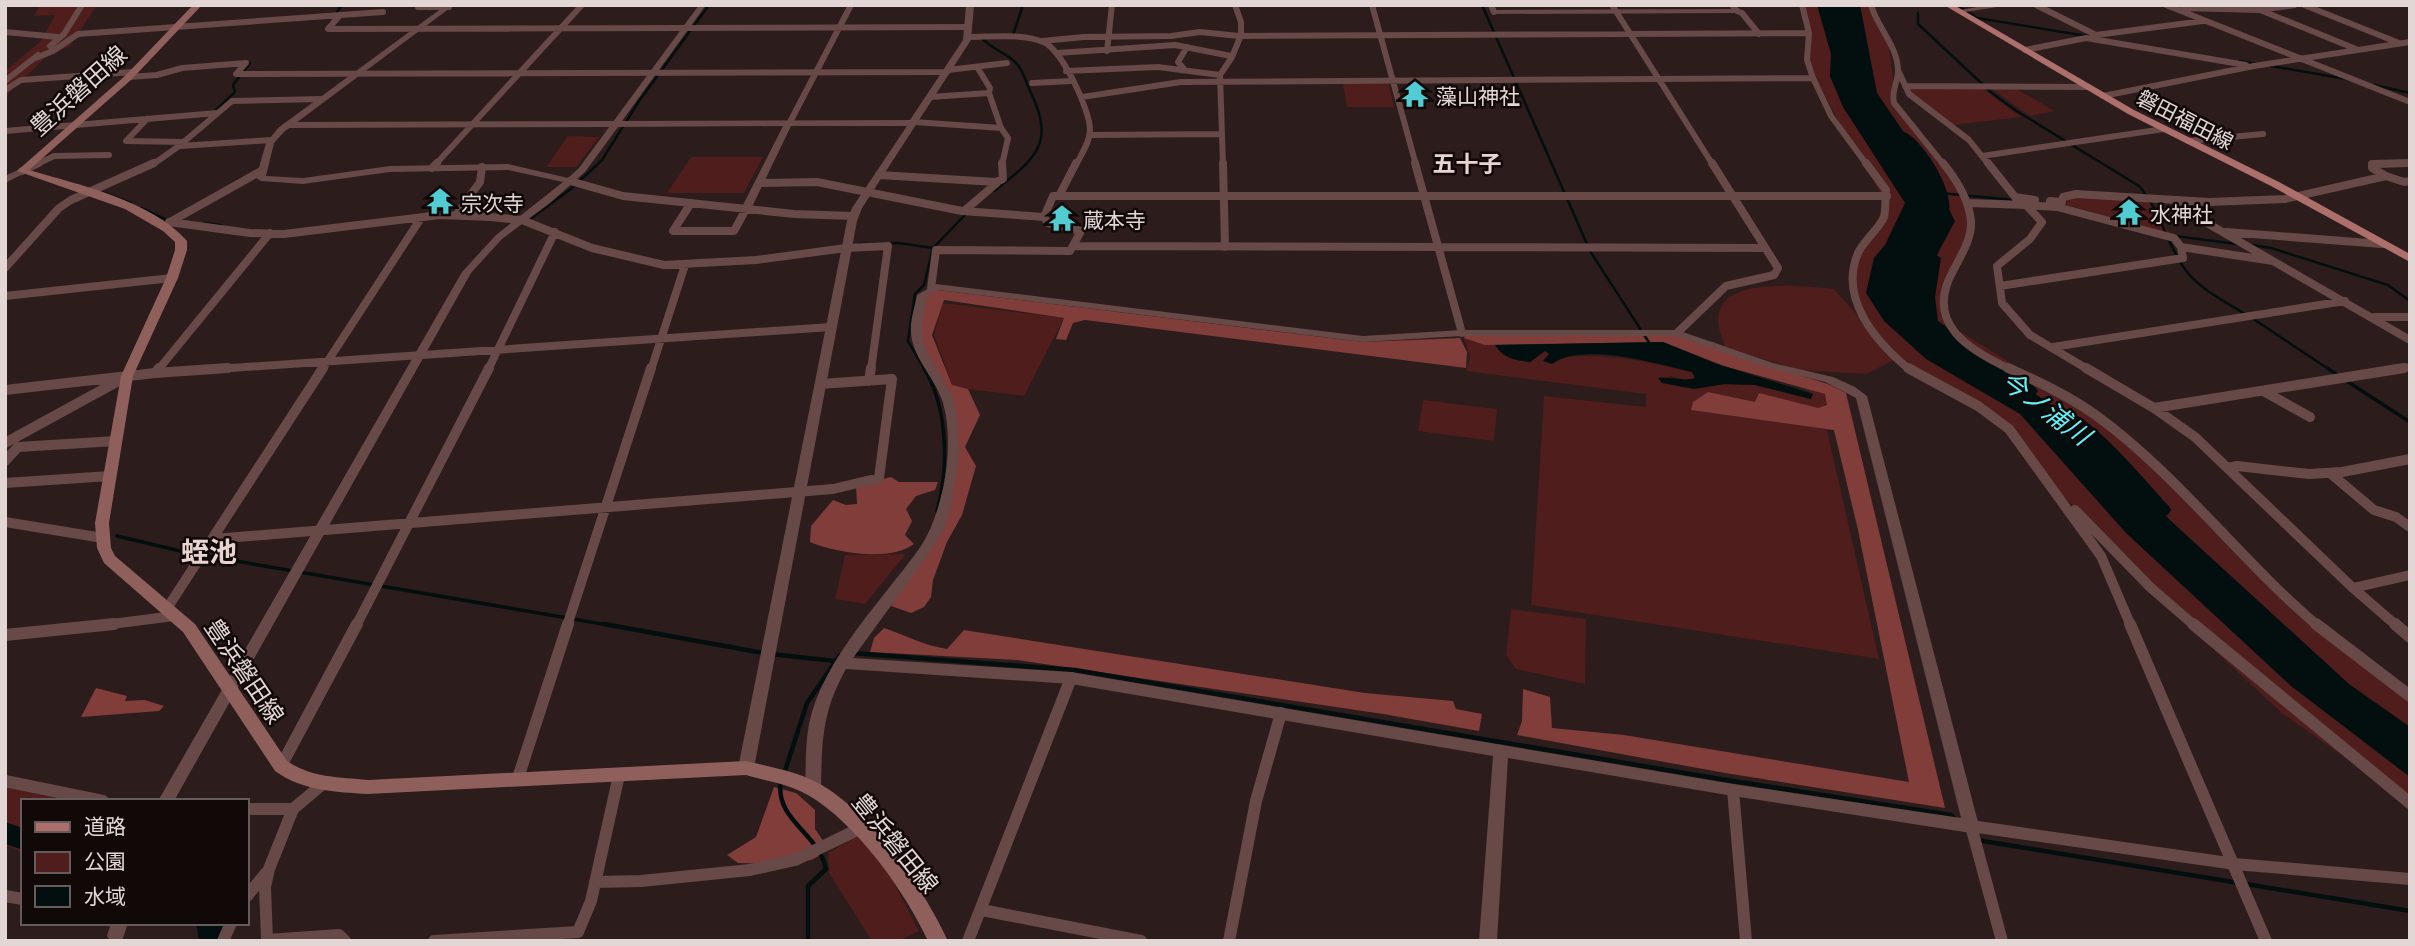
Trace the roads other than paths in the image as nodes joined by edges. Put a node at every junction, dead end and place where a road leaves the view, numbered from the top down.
1 (82, 5) edge
2 (91, 5) edge
3 (198, 5) edge
4 (337, 5) edge
5 (582, 5) edge
6 (703, 5) edge
7 (851, 5) edge
8 (970, 5) edge
9 (1112, 5) edge
10 (1235, 5) edge
11 (1372, 5) edge
12 (1802, 5) edge
13 (1871, 5) edge
14 (1948, 5) edge
15 (2007, 5) edge
16 (2036, 5) edge
17 (2295, 5) edge
18 (2304, 5) edge
19 (450, 6) edge
20 (2170, 6) edge
21 (418, 7) edge
22 (1614, 8) edge
23 (1735, 8) edge
24 (1493, 9) edge
25 (2259, 10) junction
26 (383, 12) dead end
27 (77, 13) junction
28 (335, 15) junction
29 (1965, 15) junction
30 (2207, 20) junction
31 (178, 26) junction
32 (839, 27) junction
33 (561, 28) junction
34 (686, 28) junction
35 (419, 29) junction
36 (5, 32) edge
37 (968, 32) junction
38 (1809, 33) junction
39 (1630, 34) junction
40 (1759, 34) junction
41 (1380, 35) junction
42 (1108, 36) junction
43 (1240, 36) junction
44 (58, 37) junction
45 (1042, 41) junction
46 (2410, 41) edge
47 (2399, 43) junction
48 (1187, 47) junction
49 (2025, 50) junction
50 (2357, 50) junction
51 (1107, 51) junction
52 (1056, 53) junction
53 (1231, 56) junction
54 (33, 59) junction
55 (2301, 59) junction
56 (1007, 64) dead end
57 (2254, 66) junction
58 (977, 67) junction
59 (1184, 69) junction
60 (1898, 70) junction
61 (947, 71) junction
62 (1066, 71) junction
63 (653, 72) junction
64 (816, 72) junction
65 (519, 73) junction
66 (131, 74) junction
67 (358, 74) junction
68 (1813, 78) junction
69 (1220, 79) junction
70 (1660, 80) junction
71 (5, 81) edge
72 (1071, 81) junction
73 (1393, 81) junction
74 (1032, 83) dead end
75 (1905, 86) junction
76 (2088, 87) junction
77 (5, 90) edge
78 (989, 93) junction
79 (2103, 96) junction
80 (930, 97) junction
81 (1082, 97) junction
82 (322, 99) junction
83 (2410, 102) edge
84 (213, 114) junction
85 (147, 119) junction
86 (914, 123) junction
87 (617, 124) junction
88 (789, 124) junction
89 (74, 125) junction
90 (287, 125) junction
91 (471, 125) junction
92 (1001, 128) junction
93 (2164, 129) junction
94 (5, 131) edge
95 (1222, 134) junction
96 (2263, 134) dead end
97 (1089, 135) junction
98 (271, 140) junction
99 (2188, 141) junction
100 (182, 144) junction
101 (109, 155) dead end
102 (1982, 156) junction
103 (2408, 164) edge
104 (482, 167) junction
105 (5, 168) edge
106 (432, 168) junction
107 (262, 170) junction
108 (22, 171) junction
109 (879, 175) junction
110 (2386, 176) junction
111 (5, 180) edge
112 (570, 181) junction
113 (2410, 181) edge
114 (998, 182) junction
115 (758, 183) junction
116 (87, 192) junction
117 (868, 192) junction
118 (1731, 194) junction
119 (1424, 195) junction
120 (1059, 196) junction
121 (1224, 196) junction
122 (1886, 196) junction
123 (2298, 196) junction
124 (2178, 201) junction
125 (2023, 202) junction
126 (691, 203) junction
127 (1968, 203) junction
128 (746, 209) junction
129 (964, 211) junction
130 (458, 213) junction
131 (854, 216) junction
132 (1044, 217) junction
133 (421, 218) junction
134 (524, 219) junction
135 (169, 222) junction
136 (555, 232) junction
137 (2222, 232) junction
138 (271, 233) junction
139 (2382, 244) junction
140 (1073, 246) junction
141 (1225, 247) junction
142 (2181, 247) junction
143 (846, 248) junction
144 (1765, 248) junction
145 (1438, 249) junction
146 (2410, 259) edge
147 (2273, 261) junction
148 (685, 265) junction
149 (5, 268) edge
150 (172, 278) junction
151 (2000, 286) junction
152 (931, 289) junction
153 (5, 296) edge
154 (2345, 301) junction
155 (2373, 317) junction
156 (2410, 317) edge
157 (831, 327) junction
158 (1462, 333) junction
159 (1677, 333) junction
160 (661, 338) junction
161 (2410, 340) edge
162 (2053, 347) junction
163 (498, 349) junction
164 (418, 356) junction
165 (328, 361) junction
166 (2410, 367) edge
167 (155, 373) junction
168 (127, 376) junction
169 (869, 381) junction
170 (820, 384) junction
171 (5, 390) edge
172 (2265, 391) junction
173 (2154, 408) junction
174 (2310, 416) dead end
175 (116, 441) junction
176 (5, 443) edge
177 (2410, 459) edge
178 (5, 461) edge
179 (2228, 468) junction
180 (2330, 473) junction
181 (110, 476) junction
182 (5, 483) edge
183 (2055, 489) junction
184 (799, 491) junction
185 (604, 506) junction
186 (408, 521) junction
187 (5, 522) edge
188 (2410, 527) edge
189 (321, 531) junction
190 (103, 538) junction
191 (213, 539) junction
192 (2410, 575) edge
193 (2353, 588) junction
194 (170, 613) junction
195 (5, 635) edge
196 (2410, 637) edge
197 (844, 663) junction
198 (1071, 678) junction
199 (230, 690) junction
200 (2410, 696) edge
201 (1281, 713) junction
202 (1501, 750) junction
203 (281, 766) junction
204 (746, 768) junction
205 (619, 775) junction
206 (518, 778) junction
207 (5, 780) edge
208 (324, 783) junction
209 (813, 789) junction
210 (1733, 790) junction
211 (94, 799) edge
212 (167, 799) edge
213 (2410, 803) edge
214 (248, 809) edge
215 (293, 809) junction
216 (1971, 826) junction
217 (859, 828) junction
218 (2235, 864) junction
219 (269, 869) junction
220 (2410, 879) edge
221 (595, 882) junction
222 (248, 895) edge
223 (982, 910) junction
224 (345, 941) edge
225 (434, 941) edge
226 (939, 941) edge
227 (968, 941) edge
228 (1142, 941) edge
229 (1229, 941) edge
230 (1488, 941) edge
231 (1746, 941) edge
232 (2002, 941) edge
233 (2266, 941) edge

1 - 27 street
2 - 27 street
3 - 31 main road, 豊浜磐田線
4 - 28 street
5 - 33 street
6 - 34 street
7 - 32 street
8 - 37 street
9 - 42 street
10 - 43 street
11 - 41 street
12 - 38 street
13 - 60 street
14 - 29 main road, 磐田福田線
15 - 29 street
16 - 30 street
17 - 25 street
18 - 47 street
19 - 21 street
19 - 35 street
20 - 25 street
20 - 30 street
22 - 23 street
22 - 24 street
22 - 39 street
23 - 40 street
25 - 50 street
26 - 28 street
27 - 44 street
28 - 31 street
28 - 35 street
29 - 49 main road, 磐田福田線
30 - 55 street
31 - 54 street
31 - 66 main road, 豊浜磐田線
32 - 34 street
32 - 37 street
32 - 64 street
33 - 34 street
33 - 35 street
33 - 65 street
34 - 63 street
35 - 67 street
36 - 44 street
37 - 45 street
37 - 61 street
38 - 40 street
38 - 68 street
39 - 40 street
39 - 41 street
39 - 70 street
41 - 43 street
41 - 73 street
42 - 43 street
42 - 45 street
42 - 51 street
43 - 53 street
44 - 54 street
45 - 52 street
46 - 47 street
47 - 50 street
48 - 51 street
48 - 53 street
48 - 59 street
49 - 57 street
49 - 76 main road, 磐田福田線
50 - 55 street
51 - 52 street
52 - 62 street
53 - 69 street
54 - 71 street
55 - 57 street
55 - 83 street
56 - 58 street
57 - 79 street
58 - 61 street
58 - 78 street
59 - 62 street
59 - 69 street
60 - 75 street
60 - 127 street
61 - 64 street
61 - 80 street
62 - 72 street
63 - 64 street
63 - 65 street
63 - 87 street
64 - 88 street
65 - 67 street
65 - 91 street
66 - 67 street
66 - 77 street
66 - 89 main road, 豊浜磐田線
67 - 82 street
68 - 70 street
68 - 122 street
69 - 73 street
69 - 81 street
69 - 95 street
70 - 73 street
70 - 118 street
72 - 74 street
72 - 81 street
73 - 119 street
75 - 76 street
75 - 102 street
76 - 79 main road, 磐田福田線
78 - 80 street
78 - 92 street
79 - 93 main road, 磐田福田線
80 - 86 street
81 - 97 street
82 - 84 street
82 - 90 street
84 - 85 street
84 - 100 street
85 - 89 street
85 - 100 street
86 - 88 street
86 - 92 street
86 - 109 street
87 - 88 street
87 - 91 street
87 - 112 street
88 - 115 street
89 - 94 street
89 - 108 main road, 豊浜磐田線
90 - 91 street
90 - 98 street
91 - 106 street
92 - 114 street
93 - 99 main road, 磐田福田線
93 - 102 street
95 - 97 street
95 - 121 street
96 - 99 street
97 - 120 street
98 - 100 street
98 - 107 street
99 - 123 main road, 磐田福田線
100 - 116 street
101 - 108 street
102 - 125 street
103 - 110 street
104 - 106 street
104 - 112 street
104 - 130 street
105 - 108 street
106 - 107 street
107 - 135 street
108 - 111 street
108 - 116 main road, 豊浜磐田線
109 - 114 street
109 - 117 street
110 - 113 street
110 - 123 street
112 - 126 street
112 - 134 street
114 - 129 street
115 - 117 street
115 - 128 street
116 - 135 main road, 豊浜磐田線
116 - 149 street
117 - 129 street
117 - 131 street
118 - 119 street
118 - 122 street
118 - 144 street
119 - 121 street
119 - 145 street
120 - 121 street
120 - 132 street
121 - 141 street
122 - 183 street
123 - 124 street
123 - 139 main road, 磐田福田線
124 - 125 street
124 - 137 street
125 - 127 street
125 - 142 street
125 - 151 street
126 - 128 street
126 - 128 street
127 - 200 street
128 - 131 street
129 - 132 street
130 - 133 street
130 - 134 street
131 - 143 street
132 - 140 street
133 - 138 street
133 - 165 street
134 - 136 street
134 - 164 street
135 - 138 street
135 - 150 main road
136 - 148 street
136 - 163 street
137 - 139 street
137 - 147 street
138 - 167 street
139 - 146 main road, 磐田福田線
140 - 141 street
140 - 152 street
141 - 145 street
142 - 147 street
142 - 151 street
143 - 148 street
143 - 157 street
143 - 169 street
144 - 145 street
144 - 159 street
145 - 158 street
147 - 154 street
148 - 160 street
150 - 153 street
150 - 168 main road
151 - 162 street
152 - 158 street
152 - 197 street
154 - 155 street
154 - 162 street
155 - 156 street
155 - 161 street
157 - 160 street
157 - 170 street
158 - 159 street
159 - 216 street
160 - 163 street
160 - 185 street
162 - 173 street
163 - 164 street
163 - 186 street
164 - 165 street
164 - 189 street
165 - 167 street
165 - 191 street
166 - 172 street
167 - 168 street
168 - 171 street
168 - 175 main road
168 - 176 street
169 - 170 street
169 - 184 street
170 - 184 street
172 - 173 street
172 - 174 street
173 - 179 street
175 - 178 street
175 - 181 main road
177 - 180 street
179 - 180 street
179 - 193 street
180 - 188 street
181 - 182 street
181 - 190 main road
183 - 213 street
183 - 218 street
184 - 185 street
184 - 204 street
185 - 186 street
185 - 206 street
186 - 189 street
186 - 203 street
187 - 190 street
189 - 191 street
189 - 199 street
190 - 194 main road, 豊浜磐田線
191 - 194 street
192 - 193 street
193 - 196 street
194 - 195 street
194 - 199 main road, 豊浜磐田線
197 - 198 street
197 - 209 street
198 - 201 street
198 - 223 street
199 - 203 main road, 豊浜磐田線
199 - 212 street
201 - 202 street
201 - 229 street
202 - 210 street
202 - 230 street
203 - 208 main road, 豊浜磐田線
204 - 205 main road, 豊浜磐田線
204 - 209 main road, 豊浜磐田線
205 - 206 main road, 豊浜磐田線
205 - 221 street
206 - 208 main road, 豊浜磐田線
207 - 211 street
208 - 215 street
209 - 217 main road, 豊浜磐田線
210 - 216 street
210 - 231 street
214 - 215 street
215 - 219 street
216 - 218 street
216 - 232 street
217 - 221 street
217 - 226 main road, 豊浜磐田線
218 - 220 street
218 - 233 street
219 - 222 street
219 - 224 street
221 - 225 street
223 - 227 street
223 - 228 street

